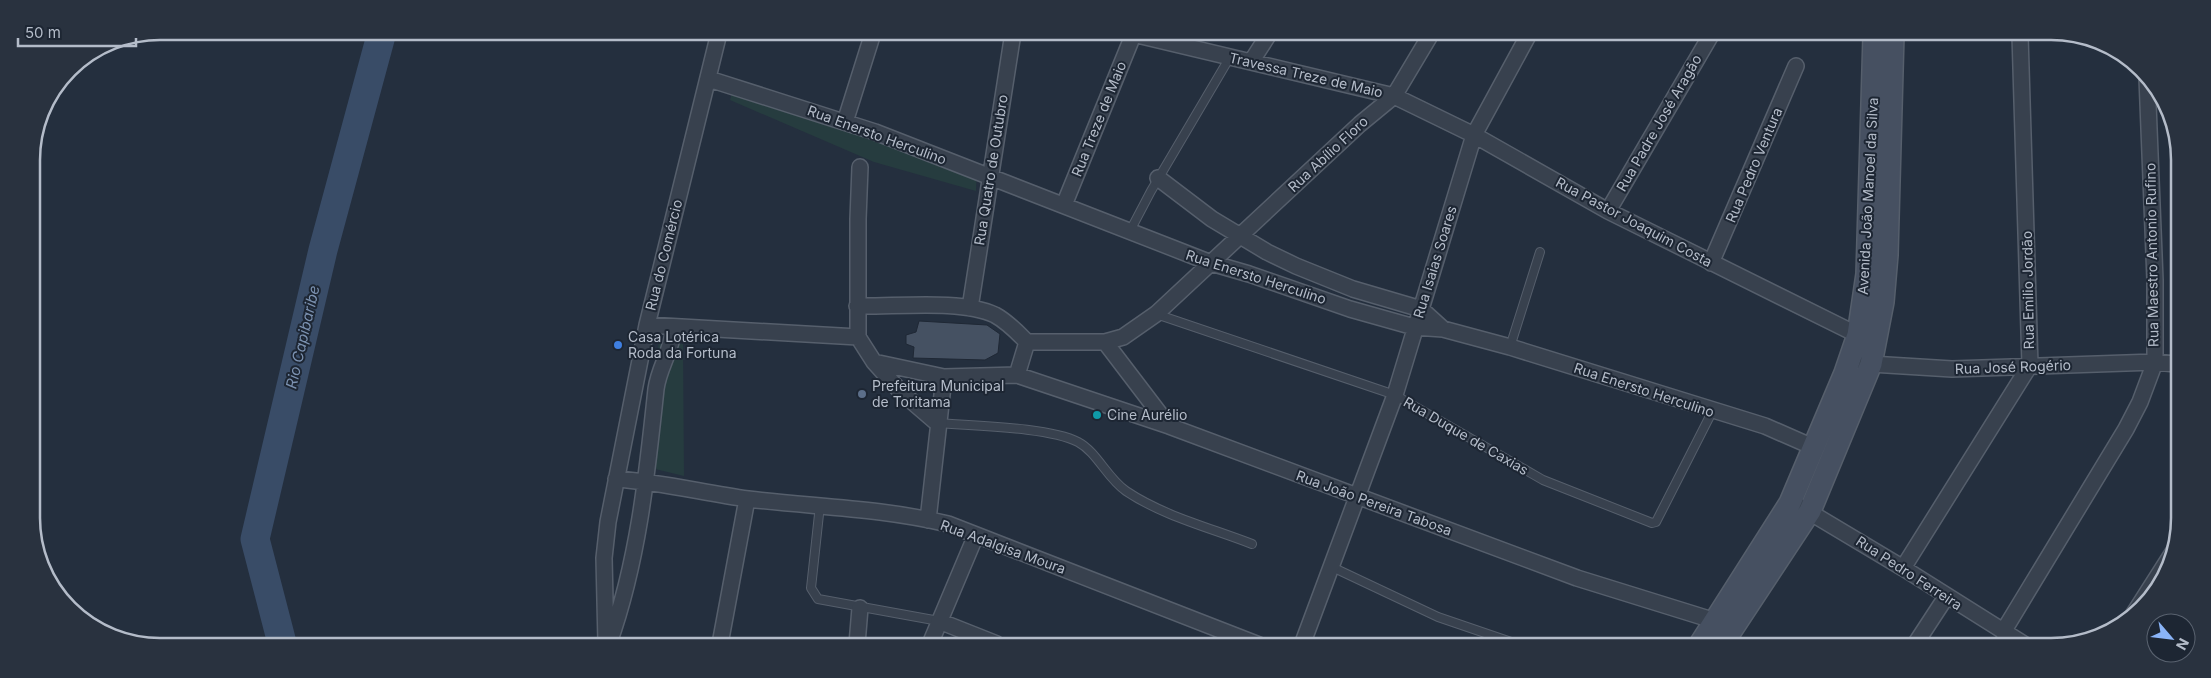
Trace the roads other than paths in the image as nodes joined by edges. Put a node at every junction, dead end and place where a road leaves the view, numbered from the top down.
1 (718, 40) edge
2 (871, 40) edge
3 (1013, 40) edge
4 (1130, 40) edge
5 (1158, 40) edge
6 (1265, 40) edge
7 (1427, 40) edge
8 (1526, 40) edge
9 (1708, 40) edge
10 (1874, 40) edge
11 (1893, 40) edge
12 (2020, 40) edge
13 (1230, 57) junction
14 (1251, 62) junction
15 (1796, 66) dead end
16 (709, 79) junction
17 (2147, 89) edge
18 (1394, 96) junction
19 (845, 122) junction
20 (1474, 135) junction
21 (860, 168) dead end
22 (989, 178) junction
23 (1158, 178) junction
24 (1064, 205) junction
25 (1608, 211) junction
26 (1130, 231) junction
27 (1239, 237) junction
28 (1540, 252) dead end
29 (1211, 263) junction
30 (1711, 263) junction
31 (857, 306) junction
32 (970, 308) junction
33 (1421, 309) junction
34 (1156, 314) junction
35 (646, 324) junction
36 (1414, 327) junction
37 (674, 328) junction
38 (1443, 329) junction
39 (858, 337) junction
40 (1867, 339) junction
41 (1027, 342) junction
42 (1105, 342) junction
43 (1510, 347) junction
44 (1851, 358) junction
45 (874, 362) junction
46 (2155, 362) junction
47 (1871, 364) junction
48 (2171, 364) edge
49 (2030, 366) junction
50 (1017, 375) junction
51 (944, 377) junction
52 (1395, 395) junction
53 (1712, 412) junction
54 (937, 423) junction
55 (1169, 426) junction
56 (1812, 447) junction
57 (616, 479) junction
58 (644, 481) junction
59 (1358, 498) junction
60 (747, 499) junction
61 (1790, 503) junction
62 (820, 505) junction
63 (1810, 511) junction
64 (928, 520) junction
65 (976, 535) junction
66 (1252, 544) dead end
67 (1332, 567) junction
68 (1903, 568) junction
69 (1946, 597) junction
70 (860, 608) junction
71 (939, 621) junction
72 (1724, 624) junction
73 (2002, 632) junction
74 (606, 638) edge
75 (609, 638) edge
76 (721, 638) edge
77 (858, 638) edge
78 (932, 638) edge
79 (982, 638) edge
80 (1241, 638) edge
81 (1305, 638) edge
82 (1500, 638) edge
83 (1708, 638) edge
84 (1722, 638) edge
85 (1919, 638) edge
86 (2013, 638) edge

1 - 16 street, Rua do Comércio
2 - 19 street
3 - 22 street, Rua Quatro de Outubro
4 - 24 street, Rua Treze de Maio
5 - 13 street, Travessa Treze de Maio
6 - 14 street
7 - 18 street, Rua Abílio Floro
8 - 20 street, Rua Isaias Soares
9 - 25 street, Rua Padre José Aragão
10 - 40 street, Avenida João Manoel da Silva
11 - 40 street, Avenida João Manoel da Silva
12 - 49 street, Rua Emilio Jordão
13 - 14 street, Travessa Treze de Maio
13 - 23 lane
14 - 18 street, Travessa Treze de Maio
15 - 30 street, Rua Pedro Ventura
16 - 19 street, Rua Enersto Herculino
16 - 35 street, Rua do Comércio
17 - 46 street, Rua Maestro Antonio Rufino
18 - 20 street, Rua Pastor Joaquim Costa
18 - 27 street, Rua Abílio Floro
19 - 22 street, Rua Enersto Herculino
20 - 25 street, Rua Pastor Joaquim Costa
20 - 33 street, Rua Isaias Soares
21 - 31 street
22 - 24 street, Rua Enersto Herculino
22 - 32 street, Rua Quatro de Outubro
23 - 26 lane
23 - 27 street
24 - 26 street, Rua Enersto Herculino
25 - 30 street, Rua Pastor Joaquim Costa
26 - 29 street, Rua Enersto Herculino
27 - 29 street, Rua Abílio Floro
27 - 33 street
28 - 43 lane
29 - 34 street, Rua Abílio Floro
29 - 36 street, Rua Enersto Herculino
30 - 40 street, Rua Pastor Joaquim Costa
31 - 32 street
31 - 39 street
32 - 41 street
33 - 36 street, Rua Isaias Soares
33 - 38 street
34 - 42 street, Rua Abílio Floro
34 - 52 lane, Rua Duque de Caxias
35 - 37 street
35 - 57 street, Rua do Comércio
36 - 38 street, Rua Enersto Herculino
36 - 52 street, Rua Isaias Soares
37 - 39 street
37 - 58 street
38 - 43 street, Rua Enersto Herculino
39 - 45 street
40 - 44 street, Avenida João Manoel da Silva
40 - 47 street, Avenida João Manoel da Silva
41 - 42 street
41 - 50 street
42 - 55 street
43 - 53 street, Rua Enersto Herculino
44 - 47 street, Rua José Rogério
44 - 56 street, Avenida João Manoel da Silva
45 - 51 street
45 - 54 street
46 - 48 street, Rua José Rogério
46 - 49 street, Rua José Rogério
46 - 73 street, Rua Maestro Antonio Rufino
47 - 49 street, Rua José Rogério
47 - 63 street, Avenida João Manoel da Silva
49 - 68 street, Rua Emilio Jordão
50 - 51 street
50 - 55 street, Rua João Pereira Tabosa
51 - 54 street
52 - 53 lane, Rua Duque de Caxias
52 - 59 street, Rua Isaias Soares
53 - 56 street, Rua Enersto Herculino
54 - 64 street
54 - 66 lane
55 - 59 street, Rua João Pereira Tabosa
56 - 61 street, Avenida João Manoel da Silva
57 - 58 street, Rua Adalgisa Moura
57 - 74 street, Rua do Comércio
58 - 60 street, Rua Adalgisa Moura
58 - 75 street
59 - 67 street, Rua Isaias Soares
59 - 72 street, Rua João Pereira Tabosa
60 - 62 street, Rua Adalgisa Moura
60 - 76 street
61 - 63 street, Rua Pedro Ferreira
61 - 72 street, Avenida João Manoel da Silva
62 - 64 street, Rua Adalgisa Moura
62 - 70 lane
63 - 68 street, Rua Pedro Ferreira
63 - 72 street, Avenida João Manoel da Silva
64 - 65 street, Rua Adalgisa Moura
65 - 71 street
65 - 80 street, Rua Adalgisa Moura
67 - 81 street, Rua Isaias Soares
67 - 82 lane
68 - 69 street, Rua Pedro Ferreira
69 - 73 street, Rua Pedro Ferreira
69 - 85 street
70 - 71 lane
70 - 77 street
71 - 78 street
71 - 79 street
72 - 83 street, Avenida João Manoel da Silva
72 - 84 street, Avenida João Manoel da Silva
73 - 86 street, Rua Pedro Ferreira

